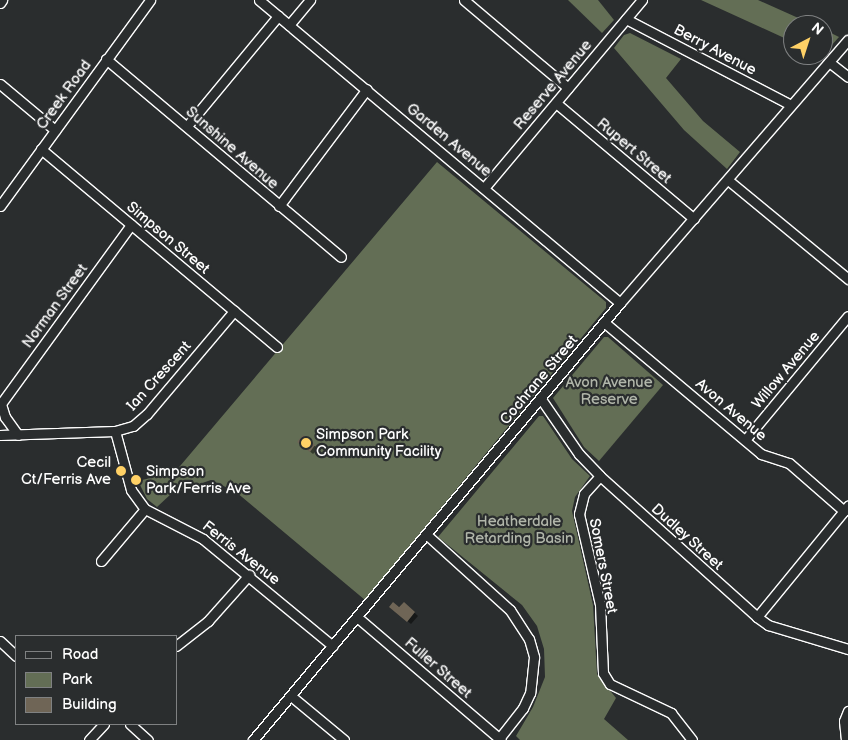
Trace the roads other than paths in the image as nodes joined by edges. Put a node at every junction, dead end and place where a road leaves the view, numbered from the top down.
1 (150, 0) edge
2 (259, 0) edge
3 (310, 0) edge
4 (464, 0) edge
5 (642, 0) edge
6 (278, 16) junction
7 (626, 19) junction
8 (289, 25) junction
9 (848, 40) edge
10 (833, 57) edge
11 (106, 59) junction
12 (826, 65) edge
13 (833, 65) edge
14 (848, 77) edge
15 (0, 84) edge
16 (568, 88) junction
17 (367, 89) junction
18 (556, 103) junction
19 (791, 105) junction
20 (187, 126) junction
21 (55, 130) junction
22 (41, 149) junction
23 (728, 180) junction
24 (484, 188) junction
25 (0, 206) edge
26 (279, 206) junction
27 (694, 219) junction
28 (131, 225) junction
29 (341, 257) dead end
30 (848, 279) edge
31 (620, 303) junction
32 (234, 311) junction
33 (848, 316) edge
34 (605, 323) junction
35 (276, 347) dead end
36 (541, 398) junction
37 (0, 404) edge
38 (115, 431) junction
39 (0, 435) edge
40 (18, 436) junction
41 (745, 440) junction
42 (600, 476) junction
43 (846, 508) edge
44 (145, 510) junction
45 (427, 535) junction
46 (102, 561) dead end
47 (249, 576) junction
48 (357, 617) junction
49 (756, 617) junction
50 (0, 641) edge
51 (178, 644) edge
52 (333, 646) junction
53 (848, 649) edge
54 (15, 655) edge
55 (291, 696) junction
56 (848, 711) edge
57 (103, 725) edge
58 (131, 725) edge
59 (499, 739) edge
60 (89, 740) edge
61 (148, 740) edge
62 (253, 740) edge
63 (344, 740) edge
64 (692, 740) edge
65 (846, 740) edge

1 - 11 street, Creek Road
2 - 6 street, Garden Avenue
3 - 8 street
4 - 16 street
5 - 7 street, Reserve Avenue
6 - 8 street, Garden Avenue
6 - 20 street
7 - 16 street, Reserve Avenue
7 - 19 street, Berry Avenue
8 - 17 street, Garden Avenue
9 - 10 street, Cochrane Street
11 - 20 street, Sunshine Avenue
11 - 21 street, Creek Road
12 - 19 street, Cochrane Street
13 - 14 street
15 - 21 street
16 - 18 street, Reserve Avenue
17 - 24 street, Garden Avenue
17 - 26 street
18 - 24 street, Reserve Avenue
18 - 27 street, Rupert Street
19 - 23 street, Cochrane Street
20 - 26 street, Sunshine Avenue
21 - 22 street, Creek Road
22 - 25 street, Creek Road
22 - 28 street, Simpson Street
23 - 27 street, Cochrane Street
23 - 30 street
24 - 31 street, Garden Avenue
26 - 29 street, Sunshine Avenue
27 - 31 street, Cochrane Street
28 - 32 street, Simpson Street
28 - 37 street, Norman Street
31 - 34 street, Cochrane Street
32 - 35 street, Simpson Street
32 - 38 street, Ian Crescent
33 - 41 street, Willow Avenue
34 - 36 street, Cochrane Street
34 - 41 street, Avon Avenue
36 - 42 street, Dudley Street
36 - 45 street, Cochrane Street
37 - 40 street, Norman Street
38 - 40 street, Ian Crescent
38 - 44 street, Ferris Avenue
39 - 40 street, Ian Crescent
41 - 43 street, Avon Avenue
42 - 49 street, Dudley Street
42 - 64 street, Somers Street
43 - 49 street
44 - 46 street
44 - 47 street, Ferris Avenue
45 - 48 street, Cochrane Street
45 - 59 street
47 - 51 street
47 - 52 street, Ferris Avenue
48 - 52 street, Cochrane Street
48 - 59 street, Fuller Street
49 - 53 street, Dudley Street
50 - 54 street
52 - 55 street, Cochrane Street
55 - 62 street, Cochrane Street
55 - 63 street
56 - 65 street
57 - 60 street
58 - 61 street

